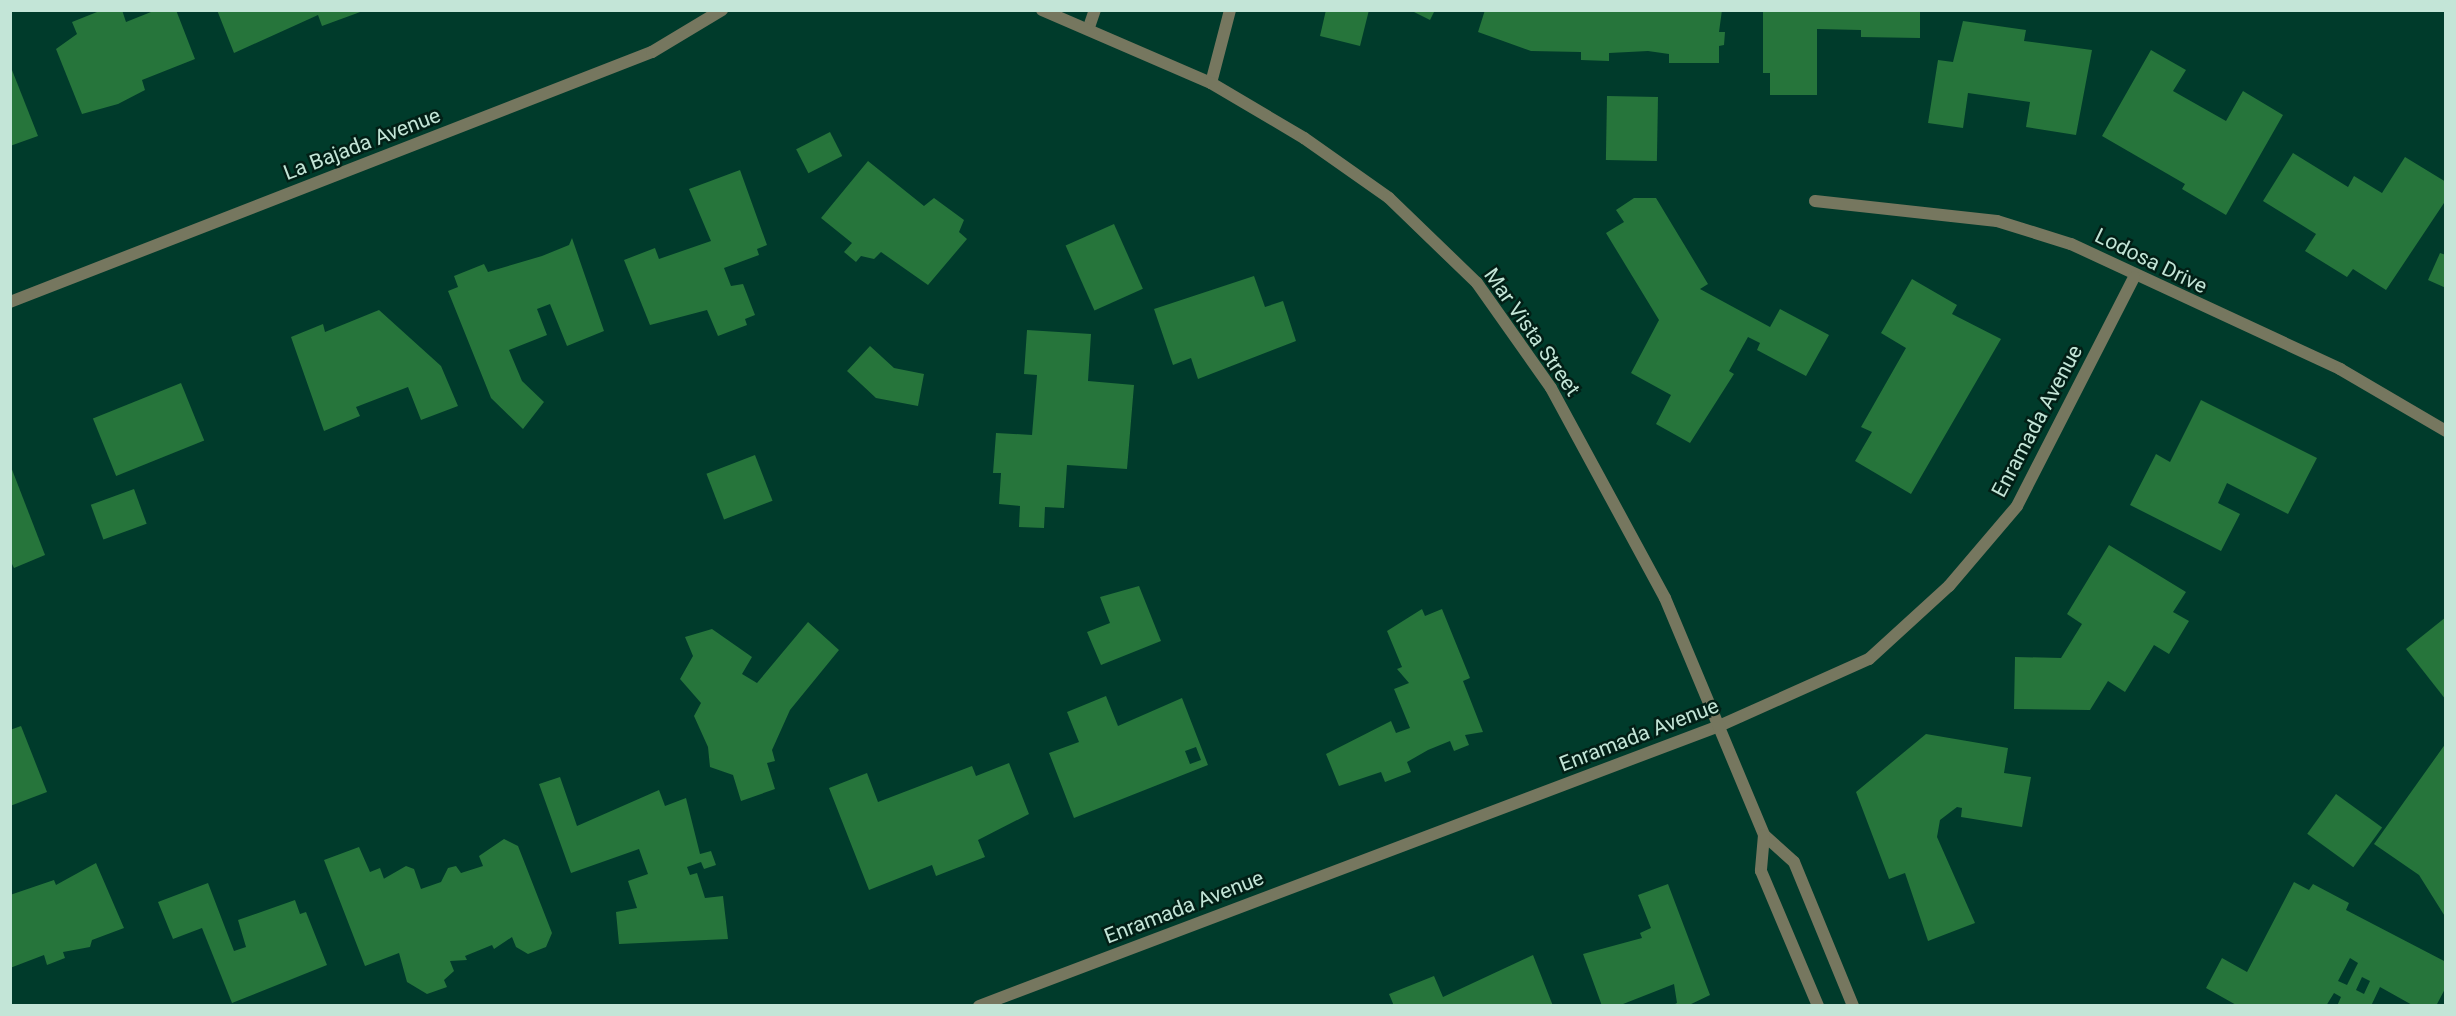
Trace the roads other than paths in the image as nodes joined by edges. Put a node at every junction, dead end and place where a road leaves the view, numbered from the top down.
1 (722, 10) edge
2 (1042, 10) edge
3 (1095, 10) edge
4 (1230, 10) edge
5 (1089, 27) junction
6 (1211, 83) junction
7 (1815, 201) dead end
8 (2134, 277) junction
9 (10, 302) edge
10 (2445, 431) edge
11 (1719, 726) junction
12 (1764, 835) junction
13 (979, 1005) edge
14 (1818, 1005) edge
15 (1853, 1005) edge

1 - 9 street, La Bajada Avenue
2 - 5 street, Mar Vista Street
3 - 5 street
4 - 6 street
5 - 6 street, Mar Vista Street
6 - 11 street, Mar Vista Street
7 - 8 street, Lodosa Drive
8 - 10 street, Lodosa Drive
8 - 11 street, Enramada Avenue
11 - 12 street, Mar Vista Street
11 - 13 street, Enramada Avenue
12 - 14 street, Mar Vista Street
12 - 15 street, Mar Vista Street

